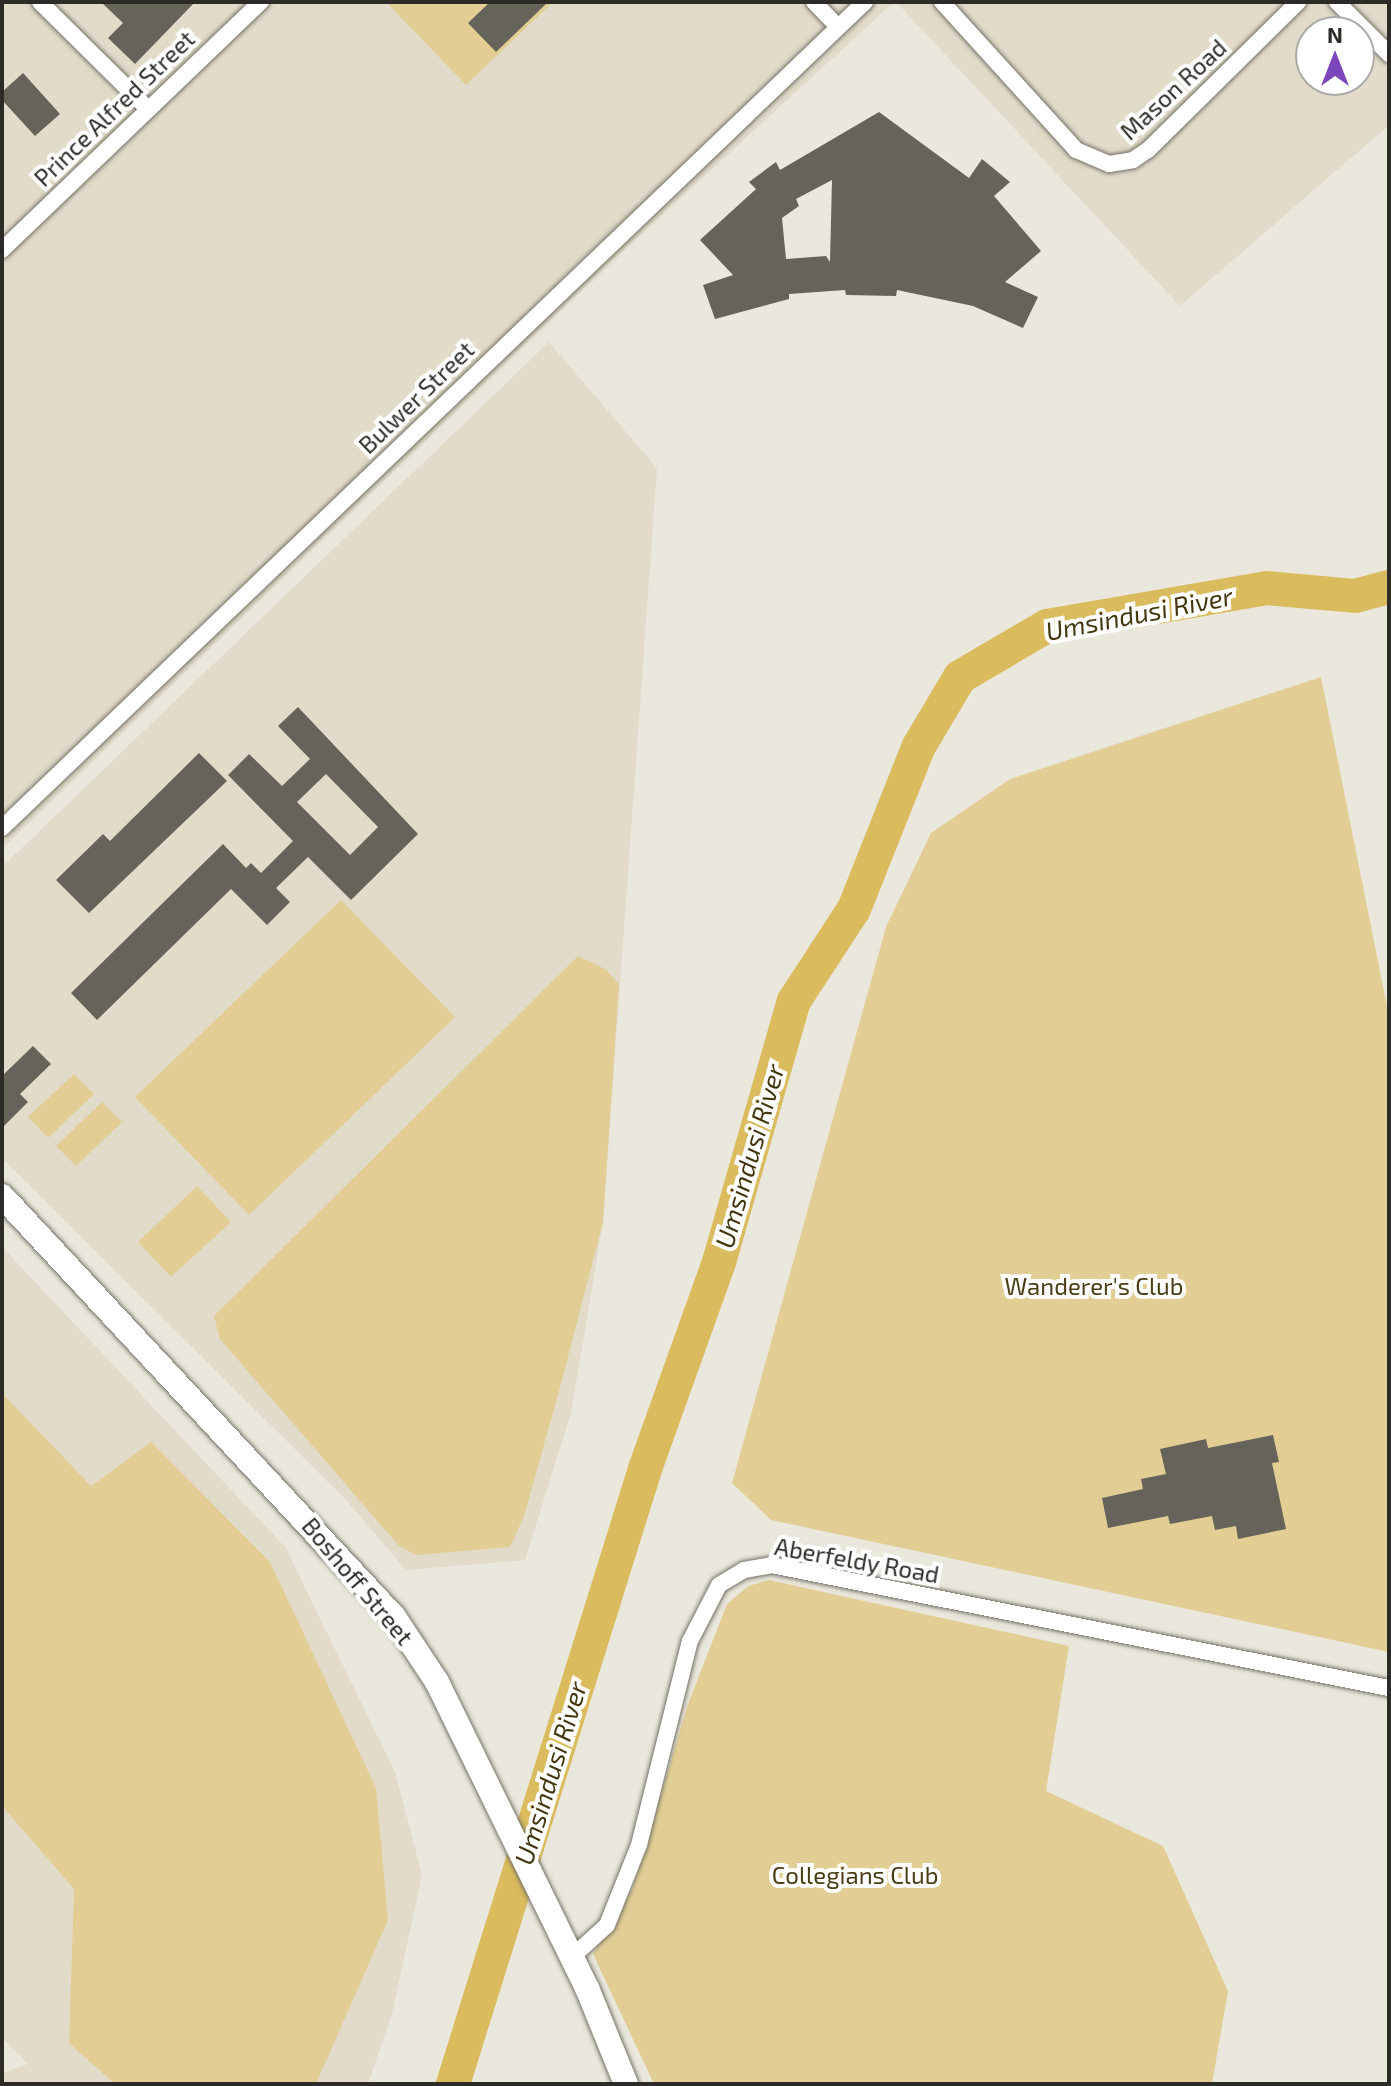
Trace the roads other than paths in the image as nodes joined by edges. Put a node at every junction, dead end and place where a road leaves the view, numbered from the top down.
1 (40, 2) edge
2 (261, 2) edge
3 (814, 2) edge
4 (865, 2) edge
5 (942, 2) edge
6 (1298, 2) edge
7 (1337, 2) edge
8 (837, 26) junction
9 (1389, 54) edge
10 (147, 108) junction
11 (2, 250) edge
12 (2, 828) edge
13 (2, 1196) edge
14 (1389, 1688) edge
15 (572, 1957) junction
16 (626, 2084) edge

1 - 10 street
2 - 10 street, Prince Alfred Street
3 - 8 street
4 - 8 street, Bulwer Street
5 - 6 street, Mason Road
7 - 9 street
8 - 12 street, Bulwer Street
10 - 11 street, Prince Alfred Street
13 - 15 main road, Boshoff Street
14 - 15 street, Aberfeldy Road
15 - 16 main road, Boshoff Street

